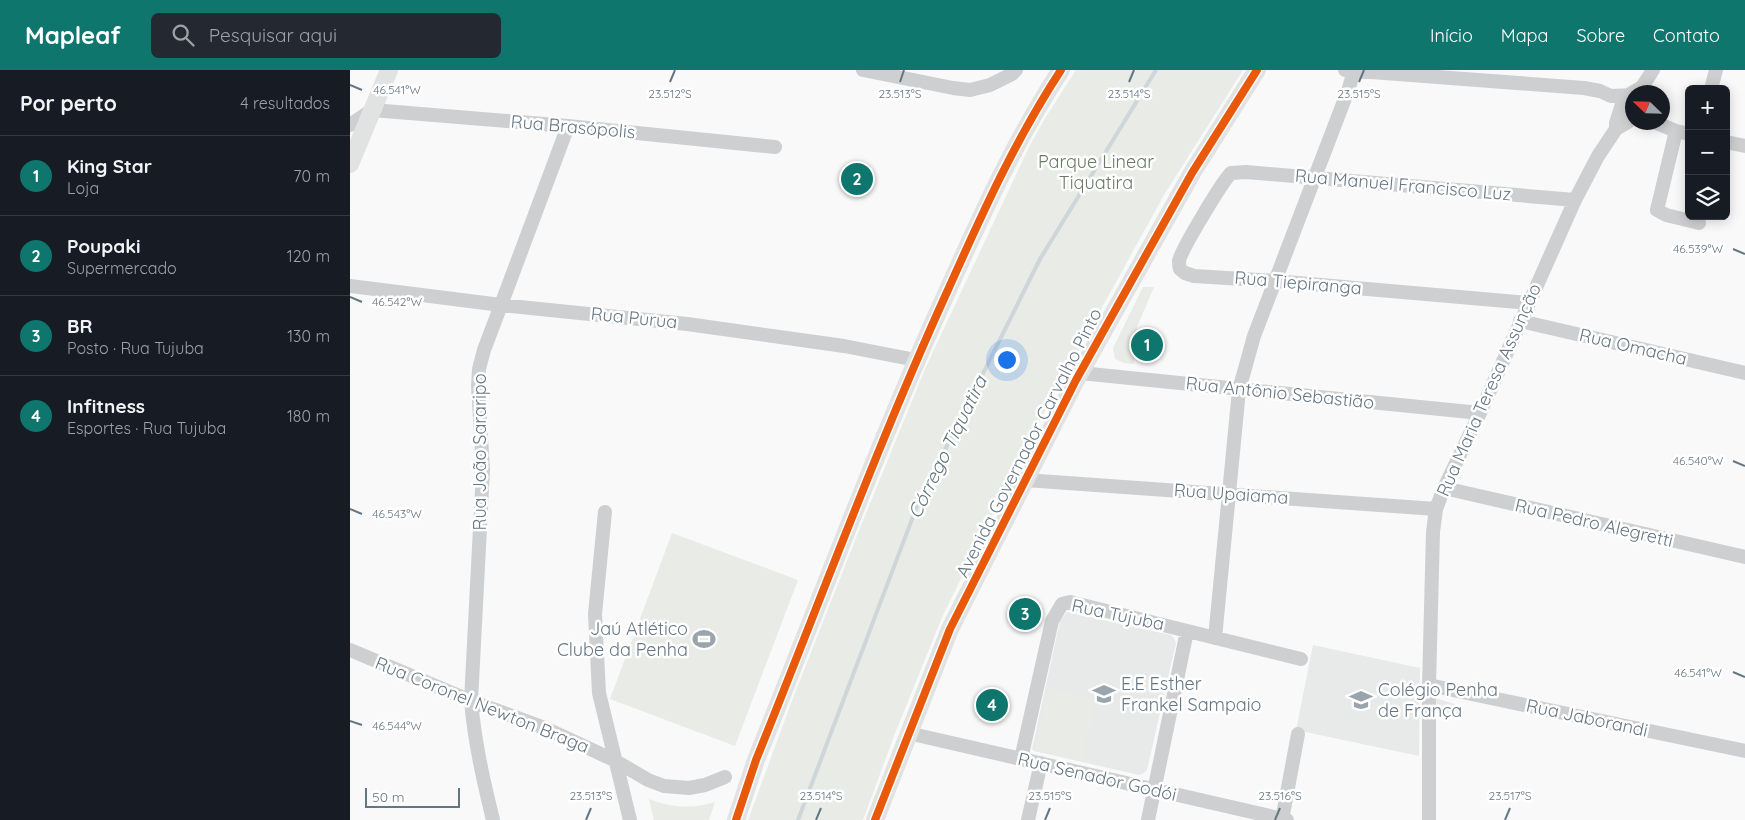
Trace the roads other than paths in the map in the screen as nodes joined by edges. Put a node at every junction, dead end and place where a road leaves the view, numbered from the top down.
1 (389, 70) edge
2 (863, 70) edge
3 (1016, 70) edge
4 (1061, 70) edge
5 (1257, 70) edge
6 (1351, 70) edge
7 (1653, 70) edge
8 (1716, 70) edge
9 (1642, 85) edge
10 (1712, 85) edge
11 (1625, 94) edge
12 (1611, 96) junction
13 (1625, 102) edge
14 (372, 110) junction
15 (1625, 121) edge
16 (350, 125) edge
17 (568, 126) junction
18 (1670, 128) edge
19 (1682, 133) edge
20 (1730, 143) edge
21 (1745, 146) edge
22 (775, 147) dead end
23 (350, 164) edge
24 (1231, 173) joint
25 (1314, 177) junction
26 (1575, 200) junction
27 (1698, 223) dead end
28 (1275, 281) junction
29 (350, 286) edge
30 (1528, 303) junction
31 (501, 305) junction
32 (1520, 321) junction
33 (916, 360) junction
34 (1080, 373) junction
35 (1745, 373) edge
36 (1239, 390) junction
37 (1480, 413) junction
38 (1025, 480) junction
39 (1444, 488) junction
40 (1229, 494) junction
41 (1436, 509) junction
42 (605, 512) dead end
43 (1745, 557) edge
44 (1187, 631) junction
45 (1215, 638) junction
46 (350, 650) edge
47 (1301, 659) dead end
48 (1430, 685) junction
49 (471, 701) junction
50 (908, 733) junction
51 (1298, 734) dead end
52 (1745, 752) edge
53 (1022, 759) junction
54 (614, 760) junction
55 (1041, 763) junction
56 (725, 777) dead end
57 (1154, 789) junction
58 (493, 820) edge
59 (630, 820) edge
60 (736, 820) edge
61 (875, 820) edge
62 (1028, 820) edge
63 (1148, 820) edge
64 (1284, 820) edge
65 (1428, 820) edge

1 - 14 main road
2 - 3 street
4 - 33 main road
5 - 34 main road, Avenida Governador Carvalho Pinto
6 - 12 street
6 - 25 street
7 - 9 street, Rua Maria Teresa Assunção
8 - 10 street
11 - 12 street
12 - 15 street
13 - 15 street, Rua Maria Teresa Assunção
14 - 16 street
14 - 17 street, Rua Brasópolis
14 - 23 main road
15 - 26 street, Rua Maria Teresa Assunção
17 - 22 street, Rua Brasópolis
17 - 31 street, Rua João Sararipo
18 - 19 street
19 - 27 street
20 - 21 street
24 - 25 street, Rua Manuel Francisco Luz
24 - 28 street, Rua Tiepiranga
25 - 26 street, Rua Manuel Francisco Luz
25 - 28 street
26 - 30 street, Rua Maria Teresa Assunção
28 - 30 street, Rua Tiepiranga
28 - 36 street
29 - 31 street, Rua Purua
30 - 32 street, Rua Maria Teresa Assunção
31 - 33 street, Rua Purua
31 - 49 street, Rua João Sararipo
32 - 35 street, Rua Omacha
32 - 37 street, Rua Maria Teresa Assunção
33 - 60 main road
34 - 36 street, Rua Antônio Sebastião
34 - 38 main road, Avenida Governador Carvalho Pinto
36 - 37 street, Rua Antônio Sebastião
36 - 40 street
37 - 39 street, Rua Maria Teresa Assunção
38 - 40 street, Rua Upaiama
38 - 50 main road, Avenida Governador Carvalho Pinto
39 - 41 street, Rua Maria Teresa Assunção
39 - 43 street, Rua Pedro Alegretti
40 - 41 street, Rua Upaiama
40 - 45 street
41 - 48 street, Rua Maria Teresa Assunção
42 - 54 street
44 - 45 street, Rua Tujuba
44 - 53 street, Rua Tujuba
44 - 57 street
45 - 47 street, Rua Tujuba
46 - 49 street, Rua Coronel Newton Braga
48 - 52 street, Rua Jaborandi
48 - 65 street, Rua Maria Teresa Assunção
49 - 54 street, Rua Coronel Newton Braga
49 - 58 street, Rua João Sararipo
50 - 53 street, Rua Senador Godói
50 - 61 main road, Avenida Governador Carvalho Pinto
51 - 64 street
53 - 55 street, Rua Senador Godói
54 - 56 street, Rua Coronel Newton Braga
54 - 59 street
55 - 57 street, Rua Senador Godói
55 - 62 street
57 - 63 street
57 - 64 street, Rua Senador Godói

